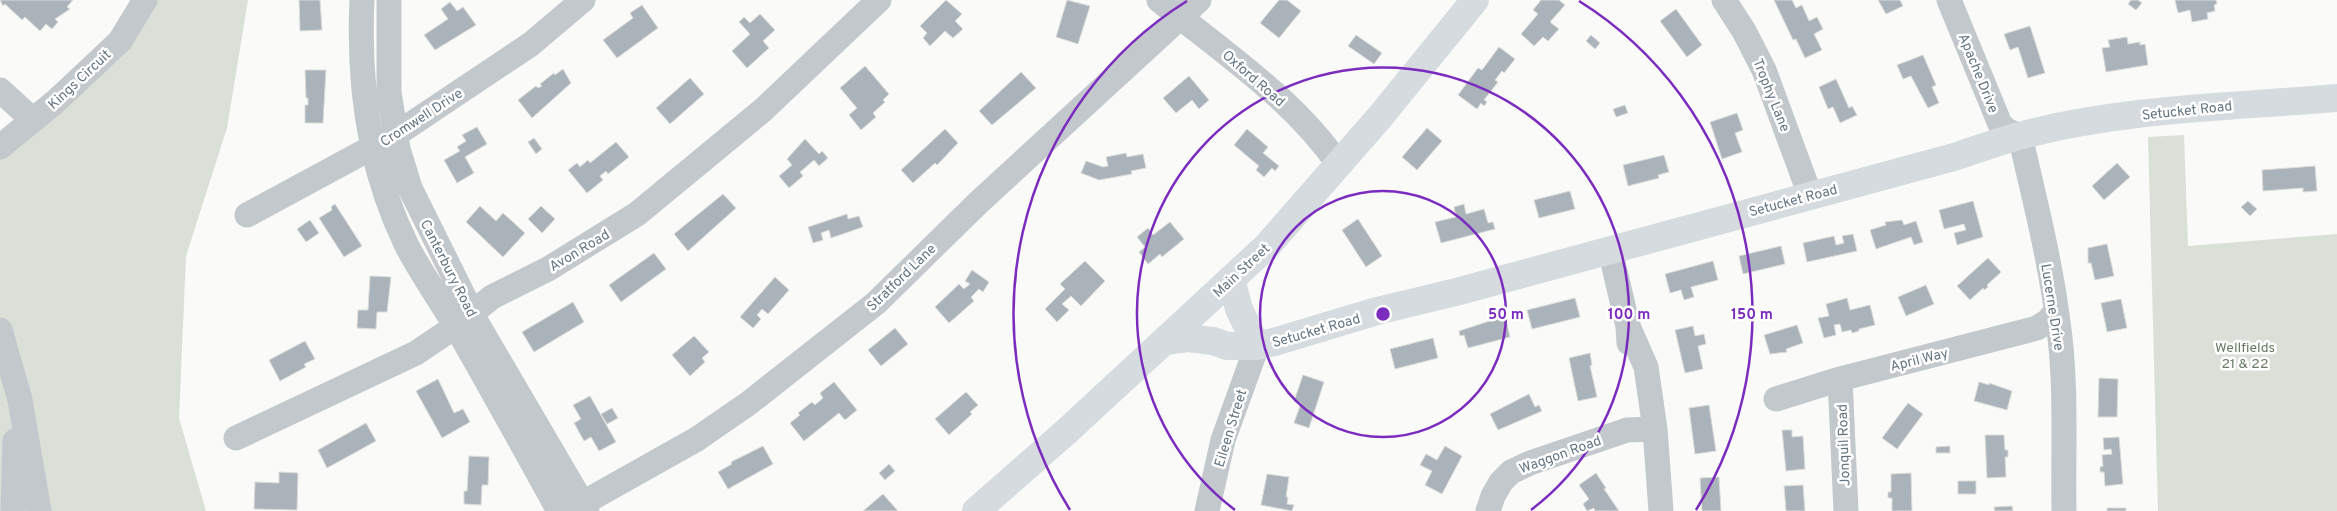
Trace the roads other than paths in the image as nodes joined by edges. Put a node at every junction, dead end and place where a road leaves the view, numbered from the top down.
1 (145, 0) edge
2 (362, 0) edge
3 (388, 0) edge
4 (583, 0) edge
5 (879, 0) edge
6 (1159, 0) edge
7 (1199, 0) edge
8 (1474, 0) edge
9 (1724, 0) edge
10 (1949, 0) edge
11 (1180, 17) junction
12 (0, 90) edge
13 (2337, 98) edge
14 (32, 120) junction
15 (395, 135) junction
16 (2020, 136) junction
17 (0, 147) edge
18 (372, 148) junction
19 (1339, 165) junction
20 (1810, 195) junction
21 (247, 215) dead end
22 (1610, 250) junction
23 (1231, 279) junction
24 (2056, 311) junction
25 (464, 320) junction
26 (0, 330) edge
27 (1165, 341) junction
28 (1257, 346) junction
29 (9, 355) junction
30 (1840, 379) junction
31 (1776, 399) dead end
32 (1655, 429) junction
33 (236, 438) dead end
34 (580, 509) edge
35 (13, 511) edge
36 (39, 511) edge
37 (559, 511) edge
38 (976, 511) edge
39 (1207, 511) edge
40 (1488, 511) edge
41 (1661, 511) edge
42 (1846, 511) edge
43 (2064, 511) edge

1 - 14 street, Kings Circuit
2 - 18 street, Canterbury Road
3 - 15 street, Canterbury Road
4 - 15 street, Cromwell Drive
5 - 25 street, Avon Road
6 - 11 street, Oxford Road
7 - 11 street, Stratford Lane
8 - 19 main road, Main Street
9 - 20 street, Trophy Lane
10 - 16 street, Apache Drive
11 - 19 street, Oxford Road
11 - 34 street, Stratford Lane
12 - 14 street
13 - 16 main road, Setucket Road
14 - 17 street, Kings Circuit
15 - 18 street, Cromwell Drive
15 - 25 street, Canterbury Road
16 - 20 main road, Setucket Road
16 - 24 street, Lucerne Drive
18 - 21 street, Cromwell Drive
18 - 25 street, Canterbury Road
19 - 23 main road, Main Street
20 - 22 main road, Setucket Road
22 - 28 main road, Setucket Road
22 - 32 street
23 - 27 main road, Main Street
23 - 28 main road, Setucket Road
24 - 30 street, April Way
24 - 43 street, Lucerne Drive
25 - 33 street, Avon Road
25 - 34 street, Canterbury Road
25 - 37 street, Canterbury Road
26 - 29 street
27 - 28 main road, Setucket Road
27 - 38 main road, Main Street
28 - 39 street, Eileen Street
29 - 35 street
29 - 36 street
30 - 31 street, April Way
30 - 42 street, Jonquil Road
32 - 40 street, Waggon Road
32 - 41 street

